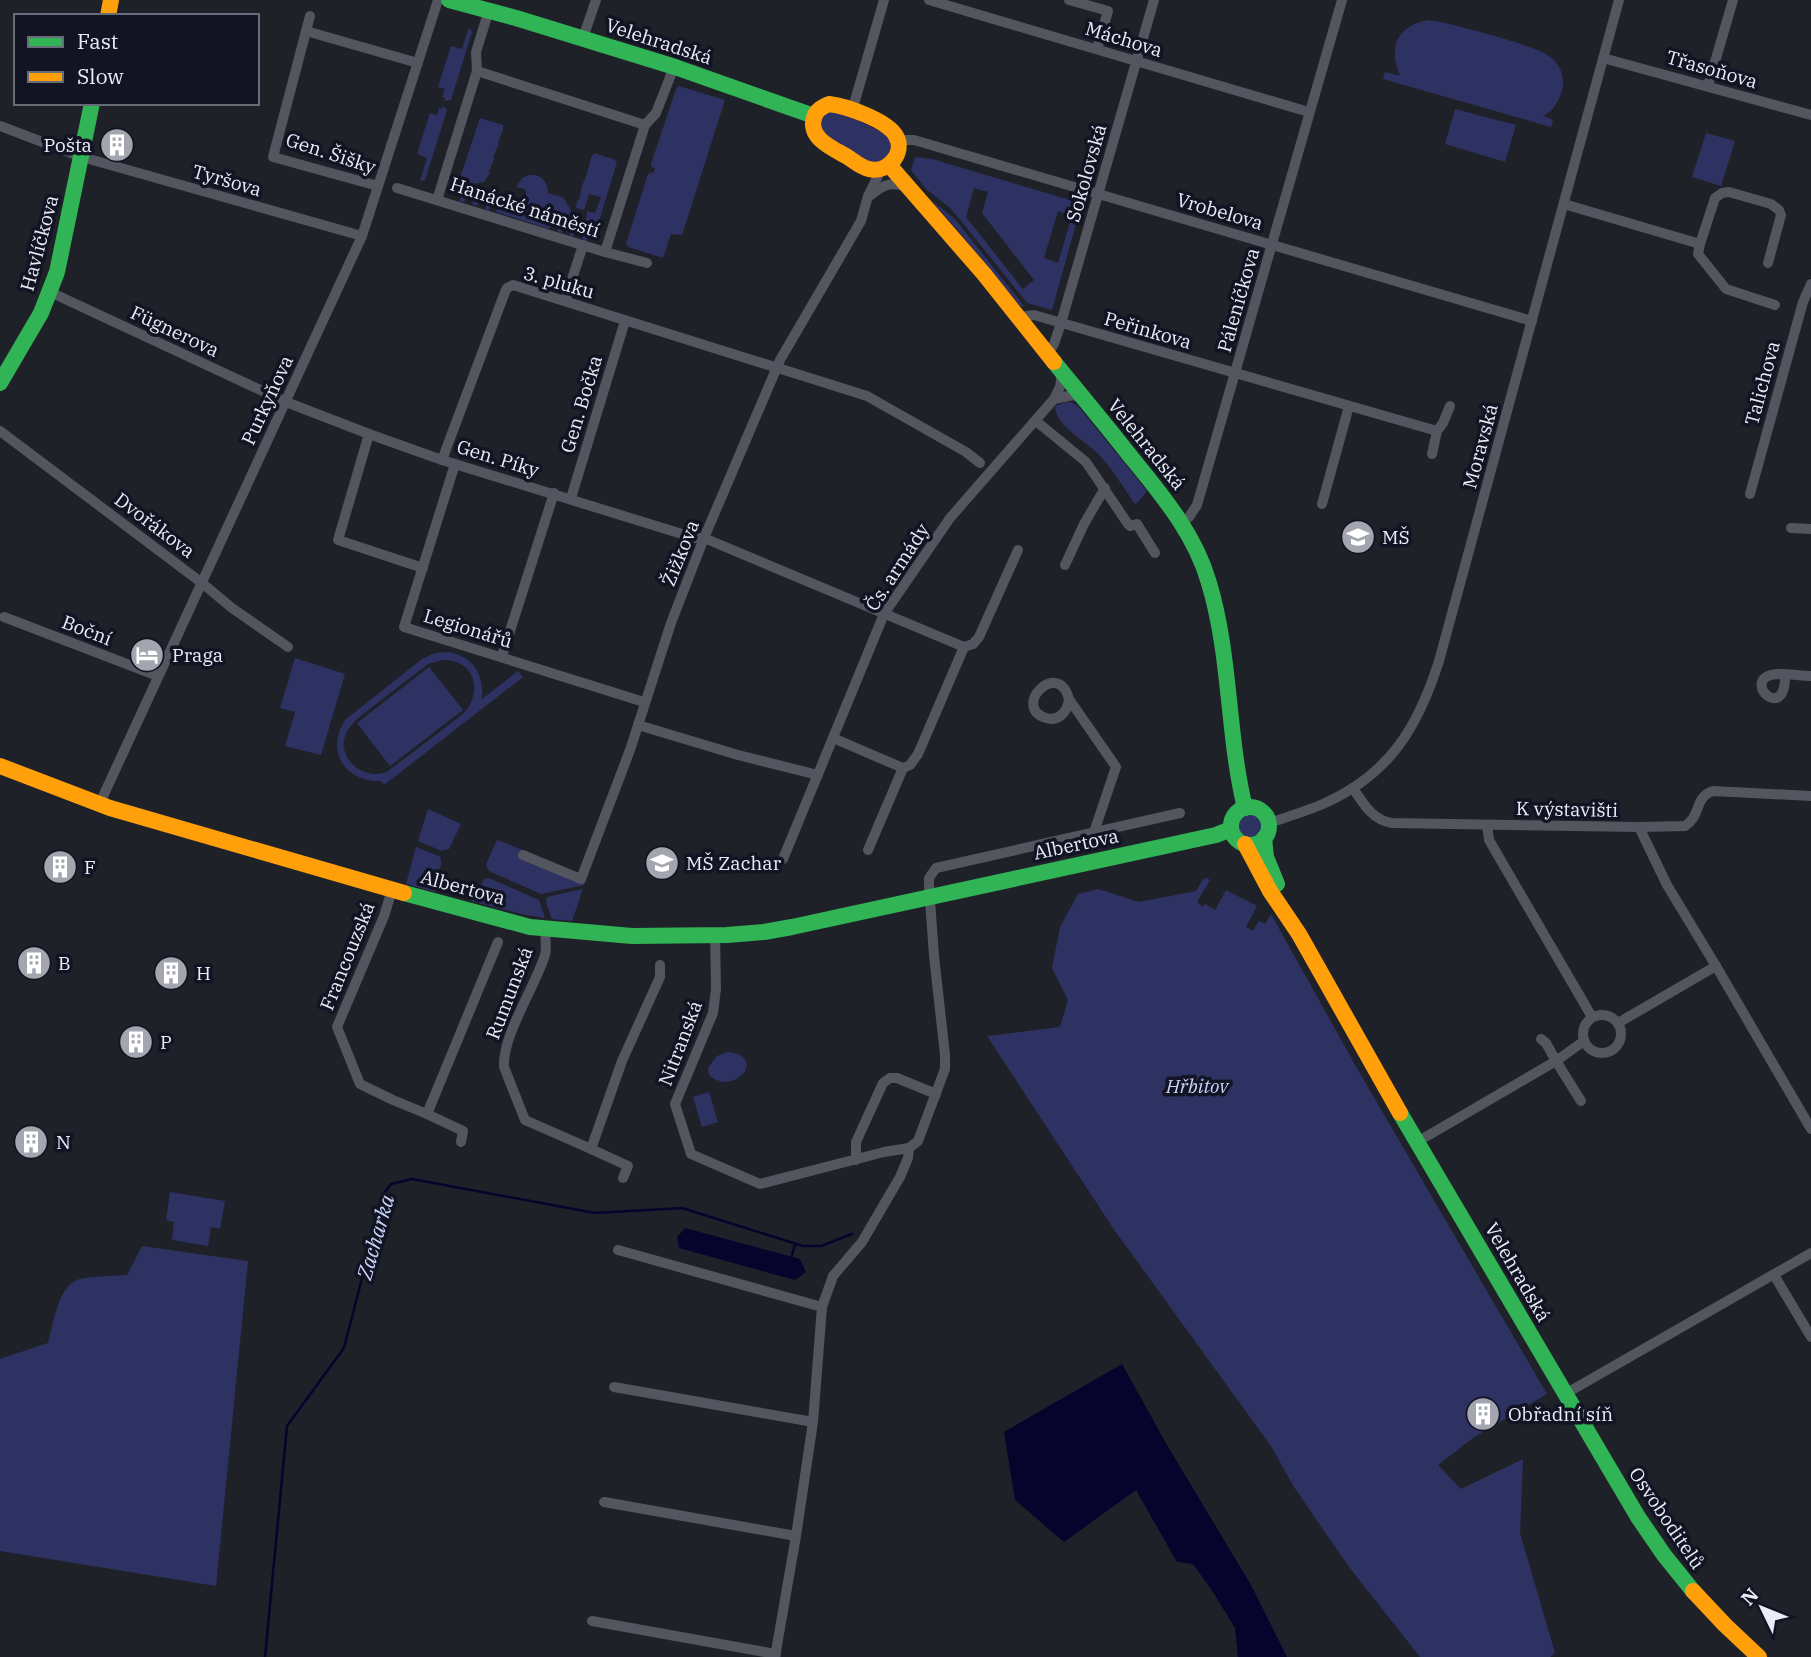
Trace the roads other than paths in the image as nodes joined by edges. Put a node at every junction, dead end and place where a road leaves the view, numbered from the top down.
1 (438, 0) edge
2 (449, 0) edge
3 (596, 0) edge
4 (884, 0) edge
5 (929, 0) edge
6 (1069, 0) edge
7 (1154, 0) edge
8 (1342, 0) edge
9 (1619, 0) edge
10 (1734, 0) edge
11 (947, 2) edge
12 (1109, 6) edge
13 (489, 10) junction
14 (310, 16) dead end
15 (306, 31) junction
16 (583, 38) junction
17 (1097, 49) junction
18 (1603, 58) junction
19 (1138, 61) junction
20 (418, 63) junction
21 (674, 67) junction
22 (477, 71) junction
23 (1708, 86) junction
24 (92, 105) edge
25 (852, 111) junction
26 (1309, 112) junction
27 (1811, 115) edge
28 (814, 117) junction
29 (645, 125) junction
30 (0, 126) edge
31 (898, 141) junction
32 (82, 157) junction
33 (860, 165) junction
34 (885, 168) junction
35 (378, 186) junction
36 (397, 188) dead end
37 (912, 190) junction
38 (1098, 194) junction
39 (869, 197) junction
40 (437, 200) junction
41 (1564, 204) junction
42 (362, 236) junction
43 (1700, 244) junction
44 (583, 245) junction
45 (1272, 245) junction
46 (606, 252) junction
47 (647, 263) dead end
48 (1768, 263) dead end
49 (1811, 284) edge
50 (50, 292) junction
51 (565, 301) junction
52 (1775, 305) dead end
53 (1019, 319) junction
54 (625, 321) junction
55 (1532, 321) junction
56 (1061, 323) junction
57 (1048, 354) junction
58 (777, 368) junction
59 (1062, 372) junction
60 (1235, 373) junction
61 (0, 383) edge
62 (1054, 399) junction
63 (1085, 400) junction
64 (286, 402) junction
65 (1349, 406) junction
66 (1450, 406) dead end
67 (1036, 421) junction
68 (0, 431) edge
69 (1437, 431) junction
70 (369, 434) junction
71 (1432, 454) dead end
72 (442, 460) junction
73 (980, 463) dead end
74 (455, 464) junction
75 (1105, 488) junction
76 (554, 493) junction
77 (1751, 494) dead end
78 (571, 498) junction
79 (1322, 504) dead end
80 (1181, 523) junction
81 (1791, 528) dead end
82 (1811, 529) edge
83 (704, 538) junction
84 (1018, 550) dead end
85 (1155, 554) dead end
86 (1065, 565) dead end
87 (423, 568) junction
88 (202, 583) junction
89 (884, 614) junction
90 (5, 617) dead end
91 (964, 646) junction
92 (288, 648) dead end
93 (502, 656) junction
94 (1785, 675) dead end
95 (158, 676) junction
96 (1811, 676) edge
97 (1069, 699) dead end
98 (644, 702) junction
99 (638, 725) junction
100 (833, 738) junction
101 (0, 765) edge
102 (903, 768) junction
103 (818, 775) junction
104 (1353, 788) junction
105 (1811, 796) edge
106 (99, 805) junction
107 (1245, 808) junction
108 (1180, 813) dead end
109 (1487, 825) junction
110 (1639, 827) junction
111 (1231, 828) junction
112 (1266, 830) junction
113 (1094, 832) junction
114 (1245, 844) junction
115 (868, 850) dead end
116 (523, 855) dead end
117 (783, 859) dead end
118 (393, 890) junction
119 (929, 897) junction
120 (545, 928) junction
121 (1299, 934) junction
122 (716, 935) junction
123 (498, 942) dead end
124 (660, 965) dead end
125 (1716, 966) junction
126 (1592, 1017) junction
127 (1618, 1023) junction
128 (1541, 1039) dead end
129 (1584, 1041) junction
130 (1556, 1061) junction
131 (936, 1094) junction
132 (1581, 1101) dead end
133 (427, 1114) junction
134 (1811, 1129) edge
135 (461, 1142) dead end
136 (1417, 1142) junction
137 (592, 1149) junction
138 (909, 1149) junction
139 (856, 1160) junction
140 (623, 1178) dead end
141 (618, 1250) dead end
142 (1811, 1253) edge
143 (1773, 1275) junction
144 (822, 1307) junction
145 (1811, 1337) edge
146 (614, 1387) dead end
147 (1565, 1394) junction
148 (1582, 1422) joint
149 (813, 1423) junction
150 (604, 1502) dead end
151 (796, 1536) junction
152 (592, 1621) dead end
153 (776, 1655) edge
154 (1759, 1657) edge

1 - 20 street, Purkyňova
2 - 13 main road, Velehradská
3 - 16 street
4 - 25 street
5 - 11 street, Máchova
6 - 12 street
7 - 19 street, Sokolovská
8 - 26 street, Páleníčkova
9 - 18 street, Moravská
10 - 23 street
11 - 17 street, Máchova
12 - 17 street
13 - 16 main road, Velehradská
13 - 22 street, Hanácké náměstí
14 - 15 street, Gen. Šišky
15 - 20 street
15 - 35 street, Gen. Šišky
16 - 21 main road, Velehradská
17 - 19 street, Máchova
18 - 23 street, Třasoňova
18 - 41 street, Moravská
19 - 26 street, Máchova
19 - 38 street, Sokolovská
20 - 35 street, Purkyňova
21 - 28 main road, Velehradská
21 - 29 street, Hanácké náměstí
22 - 29 street
22 - 40 street, Hanácké náměstí
23 - 27 street, Třasoňova
24 - 32 main road, Havlíčkova
25 - 28 main road
25 - 31 main road
26 - 45 street, Páleníčkova
28 - 33 main road
29 - 46 street, Hanácké náměstí
30 - 32 street, Tyršova
31 - 34 main road
31 - 38 street, Vrobelova
32 - 42 street, Tyršova
32 - 50 main road, Havlíčkova
33 - 34 main road
33 - 39 street
34 - 37 main road, Velehradská
34 - 39 street, Žižkova
35 - 42 street, Purkyňova
36 - 40 street
37 - 39 street
37 - 53 main road, Velehradská
38 - 45 street, Vrobelova
38 - 56 street, Sokolovská
39 - 58 street, Žižkova
40 - 44 street, Hanácké náměstí
41 - 43 street
41 - 55 street, Moravská
42 - 64 street, Purkyňova
43 - 48 street
43 - 52 street
44 - 46 street, Hanácké náměstí
44 - 51 street
45 - 55 street, Vrobelova
45 - 60 street, Páleníčkova
46 - 47 street, Hanácké náměstí
49 - 77 street, Talichova
50 - 61 main road, Havlíčkova
50 - 64 street, Fügnerova
51 - 54 street, 3. pluku
51 - 72 street, 3. pluku
53 - 56 street, Peřinkova
53 - 57 main road, Velehradská
54 - 58 street, 3. pluku
54 - 78 street, Gen. Bočka
55 - 104 street, Moravská
56 - 57 street, Sokolovská
56 - 60 street, Peřinkova
57 - 59 main road, Velehradská
58 - 73 street, 3. pluku
58 - 83 street, Žižkova
59 - 62 street
59 - 63 main road, Velehradská
60 - 65 street, Peřinkova
60 - 80 street, Páleníčkova
62 - 63 street
62 - 67 street, Čs. armády
63 - 80 main road, Velehradská
64 - 70 street, Gen. Píky
64 - 88 street, Purkyňova
65 - 69 street, Peřinkova
65 - 79 street
66 - 69 street
67 - 75 street
67 - 89 street, Čs. armády
68 - 88 street, Dvořákova
69 - 71 street
70 - 72 street, Gen. Píky
70 - 87 street
72 - 74 street, Gen. Píky
74 - 76 street, Gen. Píky
74 - 87 street, Legionářů
75 - 85 street
75 - 86 street
76 - 78 street, Gen. Píky
76 - 93 street
78 - 83 street, Gen. Píky
80 - 107 main road, Velehradská
81 - 82 street
83 - 89 street, Gen. Píky
83 - 98 street, Žižkova
84 - 91 street
87 - 93 street, Legionářů
88 - 92 street, Dvořákova
88 - 95 street, Purkyňova
89 - 91 street, Gen. Píky
89 - 100 street, Čs. armády
90 - 95 street, Boční
91 - 102 street
93 - 98 street, Legionářů
94 - 96 street
95 - 106 street, Purkyňova
97 - 113 street
98 - 99 street, Žižkova
99 - 103 street
99 - 116 street, Žižkova
100 - 102 street
100 - 103 street, Čs. armády
101 - 106 main road, Albertova
102 - 115 street
103 - 117 street, Čs. armády
104 - 109 street, K výstavišti
104 - 112 street, Moravská
105 - 110 street, K výstavišti
106 - 118 main road, Albertova
107 - 111 main road
107 - 112 main road
108 - 113 street, Albertova
109 - 110 street, K výstavišti
109 - 126 street
110 - 125 street, K výstavišti
111 - 114 main road, Velehradská
111 - 119 main road, Albertova
112 - 114 main road
112 - 121 main road, Velehradská
113 - 119 street, Albertova
114 - 121 main road, Velehradská
118 - 120 main road, Albertova
118 - 133 street, Francouzská
119 - 122 main road, Albertova
119 - 131 street
120 - 122 main road, Albertova
120 - 137 street, Rumunská
121 - 136 main road, Velehradská
122 - 139 street, Nitranská
123 - 133 street
124 - 137 street
125 - 127 street
125 - 134 street
126 - 127 street
126 - 129 street
127 - 129 street
128 - 130 street
129 - 130 street
130 - 132 street
130 - 136 street
131 - 138 street
131 - 139 street
133 - 135 street, Francouzská
136 - 147 main road, Velehradská
137 - 140 street, Rumunská
138 - 139 street, Nitranská
138 - 144 street
141 - 144 street
142 - 143 street
143 - 145 street
143 - 147 street
144 - 149 street
146 - 149 street
147 - 148 main road, Velehradská
148 - 154 main road, Osvoboditelů
149 - 151 street
150 - 151 street
151 - 153 street
152 - 153 street

